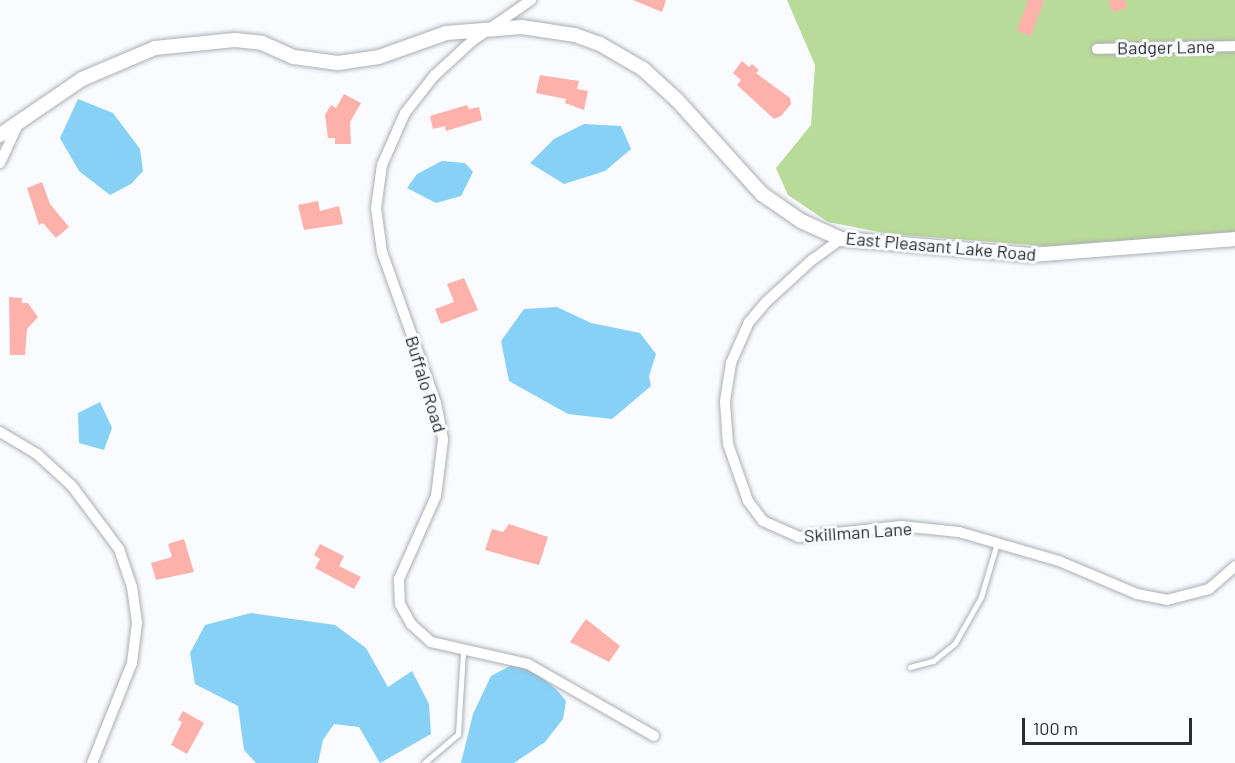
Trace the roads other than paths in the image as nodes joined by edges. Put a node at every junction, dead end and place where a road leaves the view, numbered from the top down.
1 (531, 0) edge
2 (494, 28) junction
3 (1235, 46) edge
4 (1097, 49) dead end
5 (17, 127) junction
6 (0, 135) edge
7 (0, 163) edge
8 (841, 239) junction
9 (1235, 239) edge
10 (0, 432) edge
11 (997, 541) junction
12 (1235, 566) edge
13 (463, 652) junction
14 (910, 667) dead end
15 (654, 736) dead end
16 (92, 763) edge
17 (424, 763) edge

1 - 2 street, Buffalo Road
2 - 5 street, East Pleasant Lake Road
2 - 8 street, East Pleasant Lake Road
2 - 13 street, Buffalo Road
3 - 4 street, Badger Lane
5 - 6 street, East Pleasant Lake Road
5 - 7 street
8 - 9 street, East Pleasant Lake Road
8 - 11 street, Skillman Lane
10 - 16 street
11 - 12 street, Skillman Lane
11 - 14 lane
13 - 15 street, Buffalo Road
13 - 17 lane

